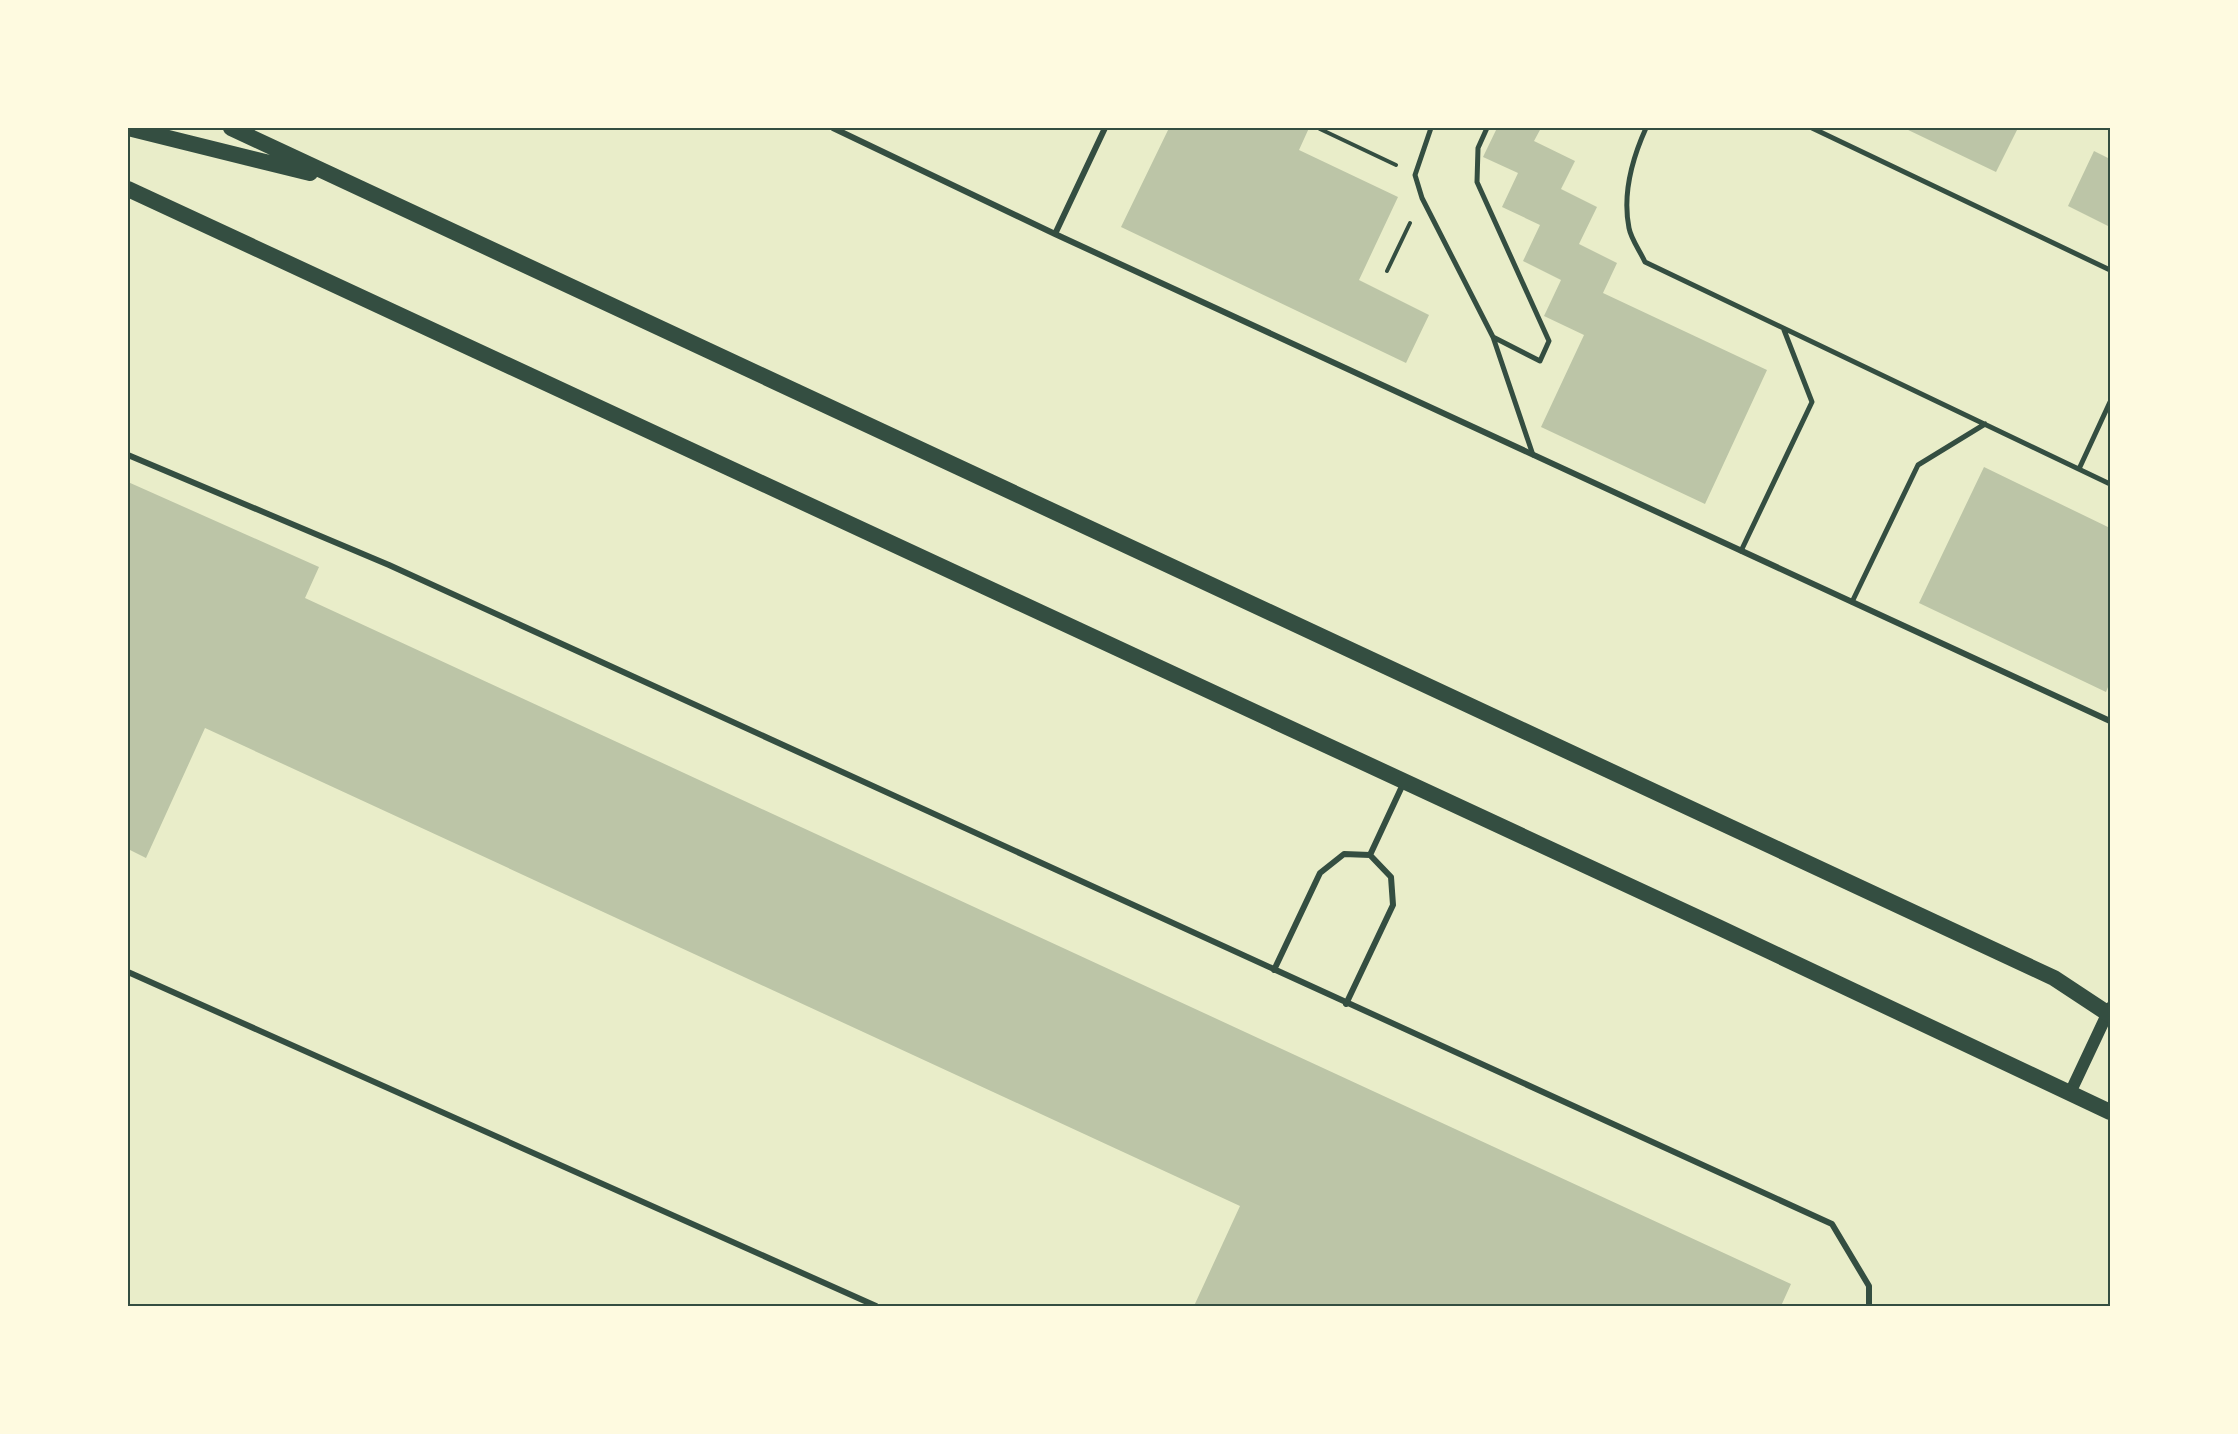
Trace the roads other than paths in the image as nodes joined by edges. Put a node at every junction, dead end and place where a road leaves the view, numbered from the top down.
1 (128, 128) edge
2 (231, 128) edge
3 (833, 128) edge
4 (1105, 128) edge
5 (1431, 128) edge
6 (1487, 128) edge
7 (1646, 128) edge
8 (1812, 128) edge
9 (346, 182) junction
10 (128, 189) edge
11 (1055, 234) junction
12 (2110, 270) edge
13 (1784, 330) junction
14 (1493, 337) junction
15 (2110, 402) edge
16 (1985, 424) junction
17 (1533, 454) junction
18 (128, 455) edge
19 (2079, 469) junction
20 (2110, 484) edge
21 (1741, 551) junction
22 (1852, 602) junction
23 (2110, 721) edge
24 (1404, 782) junction
25 (1370, 855) junction
26 (1274, 970) junction
27 (128, 972) edge
28 (1346, 1004) junction
29 (2109, 1012) edge
30 (2070, 1093) junction
31 (2110, 1111) edge
32 (876, 1306) edge
33 (1869, 1306) edge

1 - 9 highway
2 - 9 highway
3 - 11 street
4 - 11 street
5 - 14 street
6 - 14 street
7 - 13 street
8 - 12 street
9 - 29 highway
10 - 24 highway
11 - 17 street
13 - 16 street
13 - 21 street
14 - 17 street
15 - 19 street
16 - 19 street
16 - 22 street
17 - 21 street
18 - 26 street
19 - 20 street
21 - 22 street
22 - 23 street
24 - 25 street
24 - 30 highway
25 - 26 street
25 - 28 street
26 - 28 street
27 - 32 street
28 - 33 street
29 - 30 main road
30 - 31 highway

